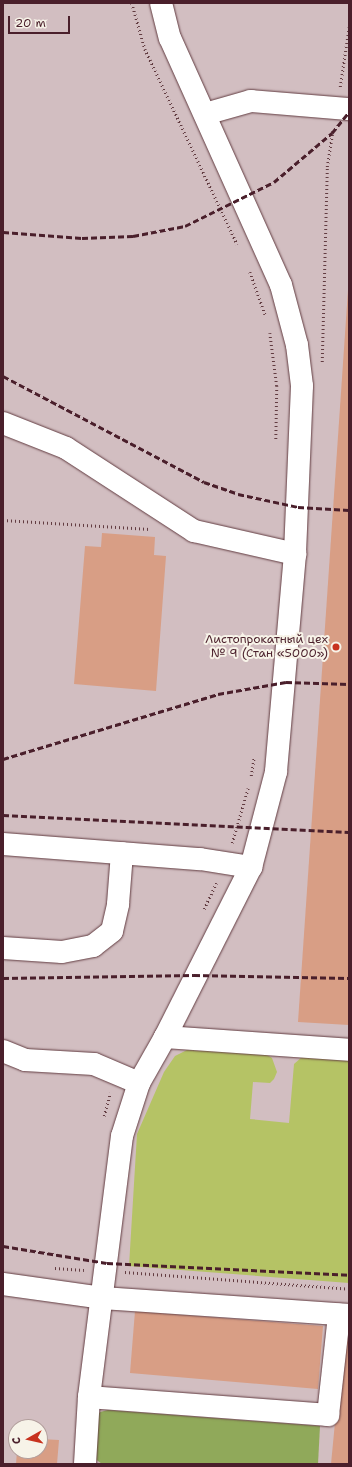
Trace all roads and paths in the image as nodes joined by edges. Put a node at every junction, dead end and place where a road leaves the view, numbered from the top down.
1 (132, 3) edge
2 (161, 3) edge
3 (349, 27) edge
4 (343, 108) edge
5 (205, 114) junction
6 (241, 252) dead end
7 (248, 266) dead end
8 (266, 318) dead end
9 (269, 326) dead end
10 (322, 370) dead end
11 (3, 423) edge
12 (276, 448) dead end
13 (3, 520) edge
14 (156, 530) dead end
15 (295, 554) junction
16 (255, 749) dead end
17 (3, 844) edge
18 (122, 853) junction
19 (226, 864) junction
20 (251, 867) junction
21 (202, 912) dead end
22 (3, 948) edge
23 (165, 1037) junction
24 (349, 1050) edge
25 (3, 1051) edge
26 (119, 1072) junction
27 (139, 1083) junction
28 (104, 1118) dead end
29 (47, 1267) dead end
30 (92, 1269) junction
31 (3, 1284) edge
32 (349, 1289) edge
33 (102, 1298) junction
34 (344, 1315) edge
35 (89, 1397) junction
36 (85, 1464) edge

1 - 6 path
2 - 5 lane
3 - 4 path
4 - 5 lane
4 - 10 path
5 - 15 lane
7 - 8 path
9 - 12 path
11 - 15 lane
13 - 14 path
15 - 20 lane
16 - 19 path
17 - 18 lane
18 - 19 lane
18 - 22 lane
19 - 20 lane
19 - 21 path
20 - 23 lane
23 - 24 lane
23 - 27 lane
25 - 26 lane
26 - 27 lane
26 - 28 path
27 - 30 lane
29 - 30 path
30 - 32 path
30 - 33 lane
31 - 33 lane
33 - 34 lane
33 - 35 lane
34 - 35 lane
35 - 36 lane

